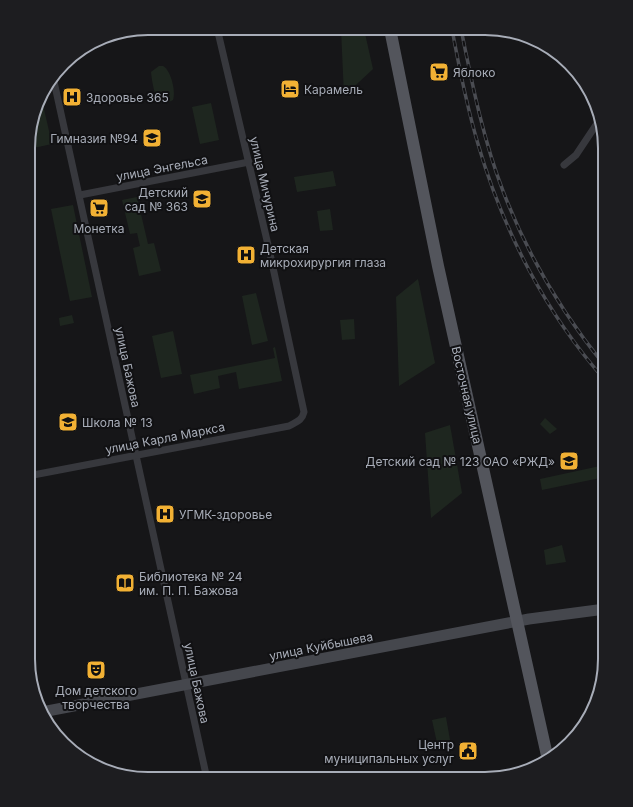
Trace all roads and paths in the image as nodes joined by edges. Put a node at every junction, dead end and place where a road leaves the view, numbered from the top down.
1 (219, 35) edge
2 (391, 35) edge
3 (55, 84) edge
4 (596, 126) edge
5 (249, 162) junction
6 (564, 165) dead end
7 (80, 195) junction
8 (303, 417) joint
9 (136, 456) junction
10 (35, 475) edge
11 (598, 609) edge
12 (517, 621) junction
13 (186, 684) junction
14 (48, 711) edge
15 (547, 754) edge
16 (205, 772) edge

1 - 5 street, улица Мичурина
2 - 12 main road, Восточная улица
3 - 7 street, улица Бажова
4 - 6 street
5 - 7 street, улица Энгельса
5 - 8 street, улица Мичурина
7 - 9 street, улица Бажова
8 - 9 street, улица Карла Маркса
9 - 10 street, улица Карла Маркса
9 - 13 street, улица Бажова
11 - 12 main road, улица Куйбышева
12 - 13 main road, улица Куйбышева
12 - 15 main road, Восточная улица
13 - 14 main road, улица Куйбышева
13 - 16 street, улица Бажова

